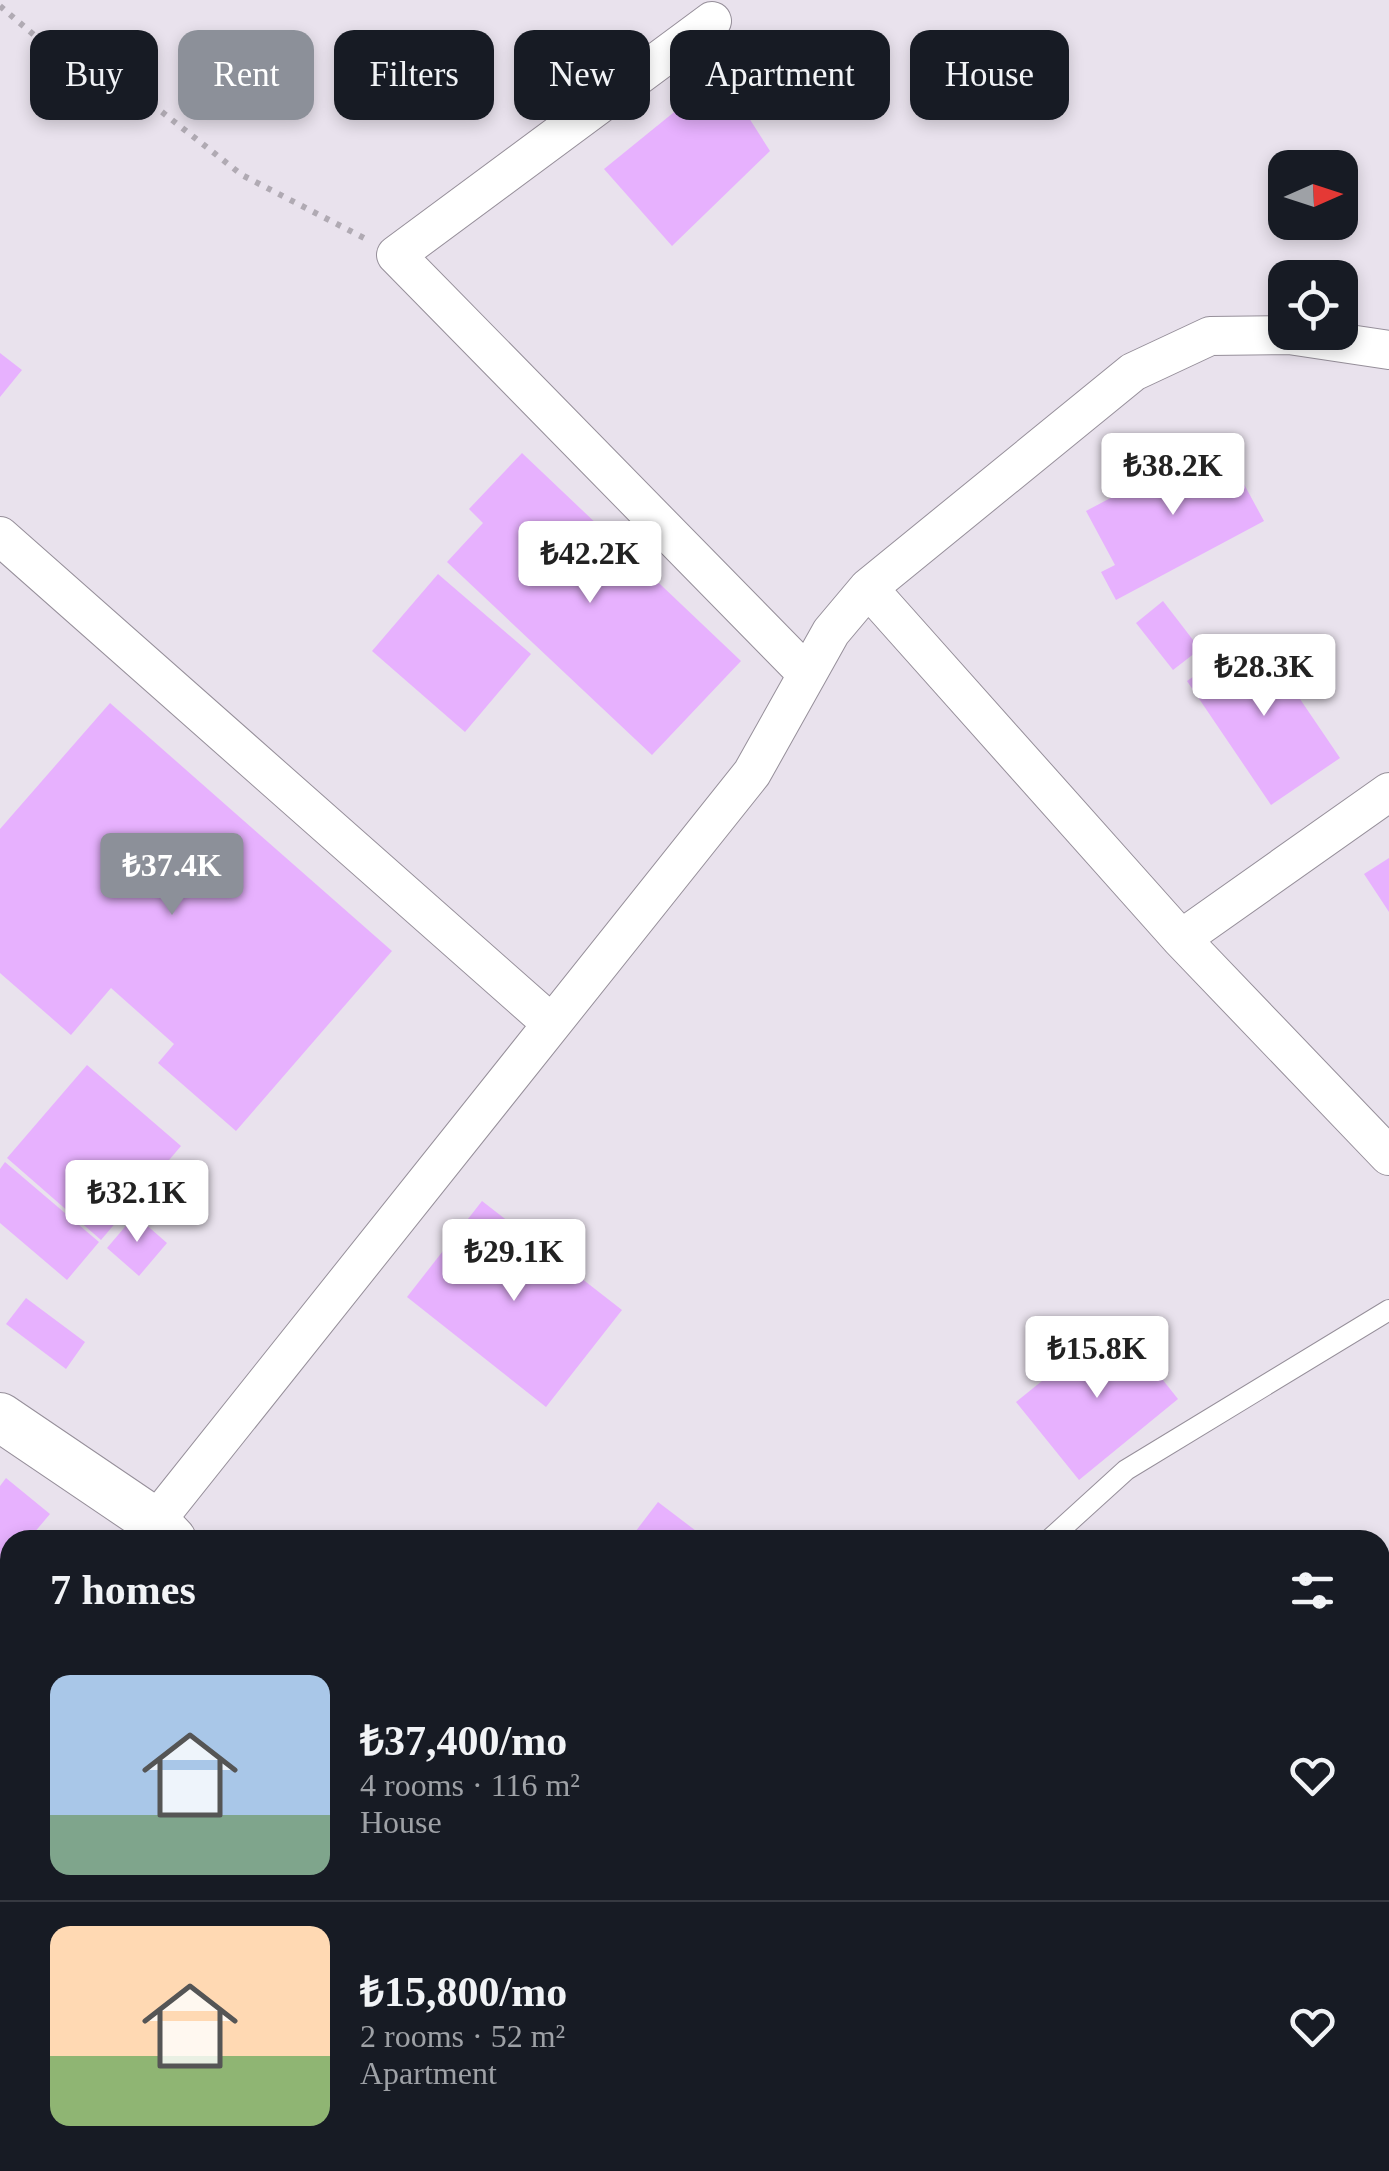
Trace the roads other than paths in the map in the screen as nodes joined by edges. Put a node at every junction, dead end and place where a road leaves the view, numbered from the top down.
1 (712, 21) dead end
2 (1389, 350) edge
3 (0, 536) edge
4 (868, 588) junction
5 (807, 674) junction
6 (1389, 792) edge
7 (1181, 939) junction
8 (552, 1024) junction
9 (1389, 1156) edge
10 (1389, 1310) edge
11 (0, 1416) edge
12 (162, 1530) edge
13 (164, 1530) edge
14 (1060, 1530) edge

1 - 5 street
2 - 4 street
3 - 8 street
4 - 5 street
4 - 7 street
5 - 8 street
6 - 7 street
7 - 9 street
8 - 13 street
10 - 14 lane
11 - 12 street

